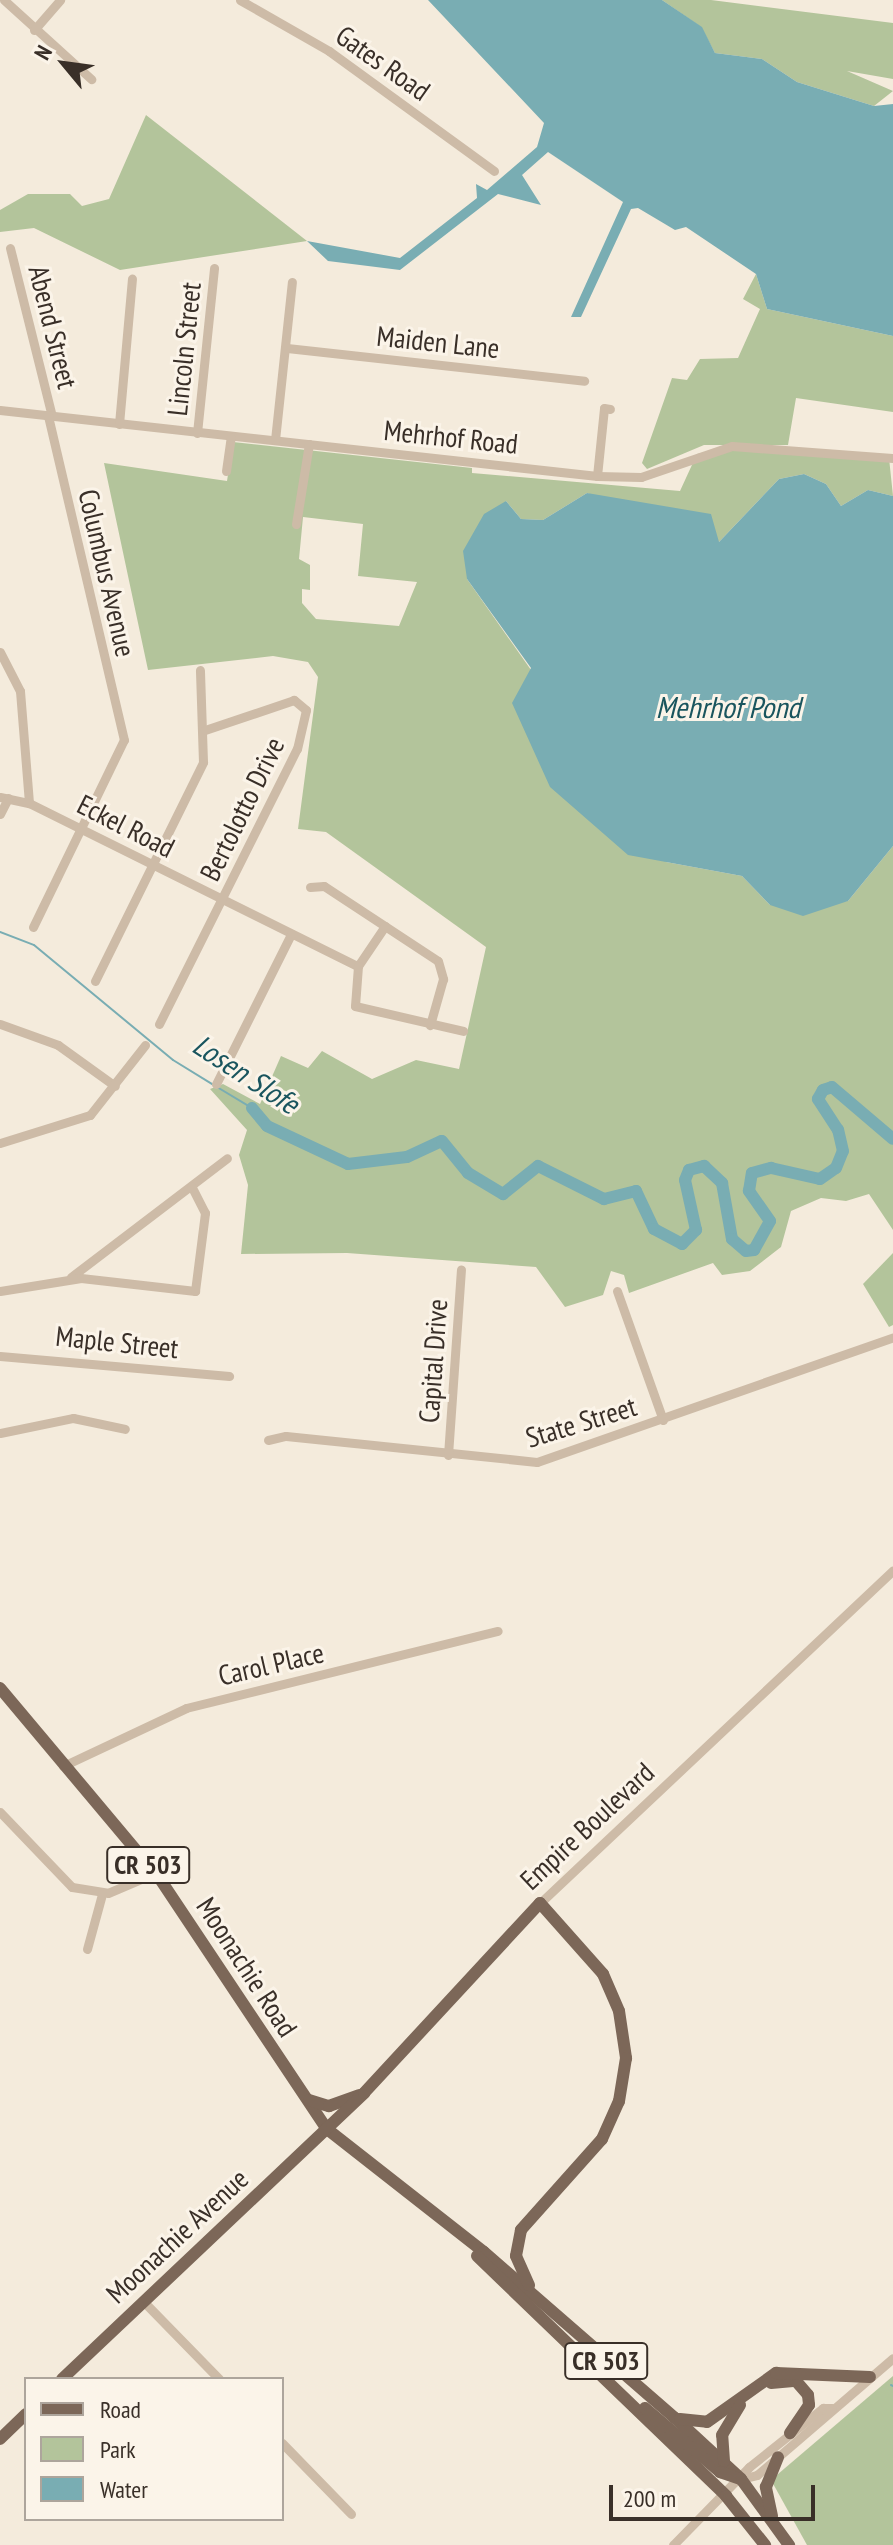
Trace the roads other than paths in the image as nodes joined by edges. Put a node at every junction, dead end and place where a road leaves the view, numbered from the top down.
1 (4, 0) edge
2 (60, 0) edge
3 (240, 0) edge
4 (34, 30) junction
5 (91, 79) dead end
6 (494, 171) dead end
7 (10, 248) dead end
8 (214, 268) dead end
9 (132, 279) dead end
10 (292, 282) dead end
11 (287, 348) junction
12 (584, 381) dead end
13 (610, 409) dead end
14 (0, 410) edge
15 (50, 416) junction
16 (119, 424) junction
17 (197, 433) junction
18 (231, 437) junction
19 (275, 440) junction
20 (309, 444) junction
21 (893, 458) edge
22 (226, 471) dead end
23 (597, 476) junction
24 (296, 524) dead end
25 (0, 652) edge
26 (200, 670) dead end
27 (205, 730) junction
28 (4, 798) edge
29 (29, 803) junction
30 (0, 814) edge
31 (81, 829) junction
32 (152, 864) junction
33 (310, 887) dead end
34 (222, 899) junction
35 (385, 926) junction
36 (33, 927) dead end
37 (291, 934) junction
38 (358, 966) junction
39 (95, 981) dead end
40 (0, 1024) edge
41 (159, 1024) dead end
42 (430, 1025) junction
43 (463, 1031) dead end
44 (145, 1045) dead end
45 (216, 1084) dead end
46 (115, 1086) junction
47 (0, 1143) edge
48 (227, 1158) dead end
49 (191, 1186) junction
50 (461, 1269) dead end
51 (64, 1280) junction
52 (0, 1291) edge
53 (617, 1291) dead end
54 (893, 1337) edge
55 (0, 1356) edge
56 (229, 1376) dead end
57 (663, 1420) junction
58 (125, 1429) dead end
59 (0, 1433) edge
60 (268, 1440) dead end
61 (448, 1455) junction
62 (893, 1570) edge
63 (498, 1631) dead end
64 (0, 1688) edge
65 (63, 1766) junction
66 (0, 1812) edge
67 (155, 1873) junction
68 (102, 1894) junction
69 (540, 1903) junction
70 (87, 1949) dead end
71 (364, 2093) junction
72 (306, 2099) junction
73 (327, 2129) junction
74 (425, 2207) junction
75 (143, 2301) junction
76 (540, 2301) junction
77 (893, 2358) edge
78 (64, 2377) edge
79 (217, 2377) edge
80 (870, 2377) junction
81 (616, 2388) junction
82 (832, 2408) junction
83 (24, 2416) edge
84 (675, 2418) junction
85 (790, 2433) junction
86 (0, 2439) edge
87 (284, 2445) edge
88 (778, 2457) junction
89 (726, 2464) junction
90 (741, 2479) junction
91 (726, 2496) junction
92 (351, 2514) dead end
93 (773, 2520) junction
94 (673, 2545) edge
95 (765, 2545) edge
96 (789, 2545) edge

1 - 4 street
2 - 4 street
3 - 6 street, Gates Road
4 - 5 street
7 - 15 street, Abend Street
8 - 17 street, Lincoln Street
9 - 16 street
10 - 11 street
11 - 12 street, Maiden Lane
11 - 19 street
13 - 23 street
14 - 15 street, Mehrhof Road
15 - 16 street, Mehrhof Road
15 - 31 street, Columbus Avenue
16 - 17 street, Mehrhof Road
17 - 18 street, Mehrhof Road
18 - 19 street, Mehrhof Road
18 - 22 street
19 - 20 street, Mehrhof Road
20 - 23 street, Mehrhof Road
20 - 24 street
21 - 23 street, Mehrhof Road
25 - 29 street
26 - 27 street
27 - 32 street
27 - 34 street, Bertolotto Drive
28 - 29 street, Eckel Road
28 - 30 street
29 - 31 street, Eckel Road
31 - 32 street, Eckel Road
31 - 36 street
32 - 34 street, Eckel Road
32 - 39 street
33 - 35 street
34 - 37 street, Eckel Road
34 - 41 street, Bertolotto Drive
35 - 38 street
35 - 42 street
37 - 38 street, Eckel Road
37 - 45 street
38 - 42 street
40 - 46 street
42 - 43 street
44 - 46 street
46 - 47 street
48 - 49 street
49 - 51 street
49 - 51 street
50 - 61 street, Capital Drive
51 - 52 street
53 - 57 street
54 - 57 street, State Street
55 - 56 street, Maple Street
57 - 61 street, State Street
58 - 59 street
60 - 61 street, State Street
62 - 69 street, Empire Boulevard
63 - 65 street, Carol Place
64 - 65 main road, Moonachie Road / CR 503
65 - 67 main road, Moonachie Road / CR 503
66 - 68 street
67 - 68 street
67 - 72 main road, Moonachie Road / CR 503
68 - 70 street
69 - 71 main road, Empire Boulevard
69 - 76 main road
71 - 72 main road
71 - 73 main road, Empire Boulevard
72 - 73 main road, Moonachie Road / CR 503
73 - 74 main road, CR 503
73 - 75 main road, Moonachie Avenue
74 - 76 main road, CR 503
74 - 81 main road, CR 503
75 - 78 main road, Moonachie Avenue
75 - 79 street
76 - 84 main road, CR 503
77 - 80 street
80 - 82 street
80 - 84 main road
81 - 90 main road
81 - 91 main road, CR 503
82 - 85 street
82 - 88 street
83 - 86 main road
84 - 89 main road, CR 503
85 - 89 main road
85 - 90 street
87 - 92 street
88 - 90 street
88 - 93 main road
89 - 90 main road, CR 503
90 - 91 street
90 - 93 main road, CR 503
91 - 94 street
91 - 95 main road, CR 503
93 - 96 main road, CR 503

